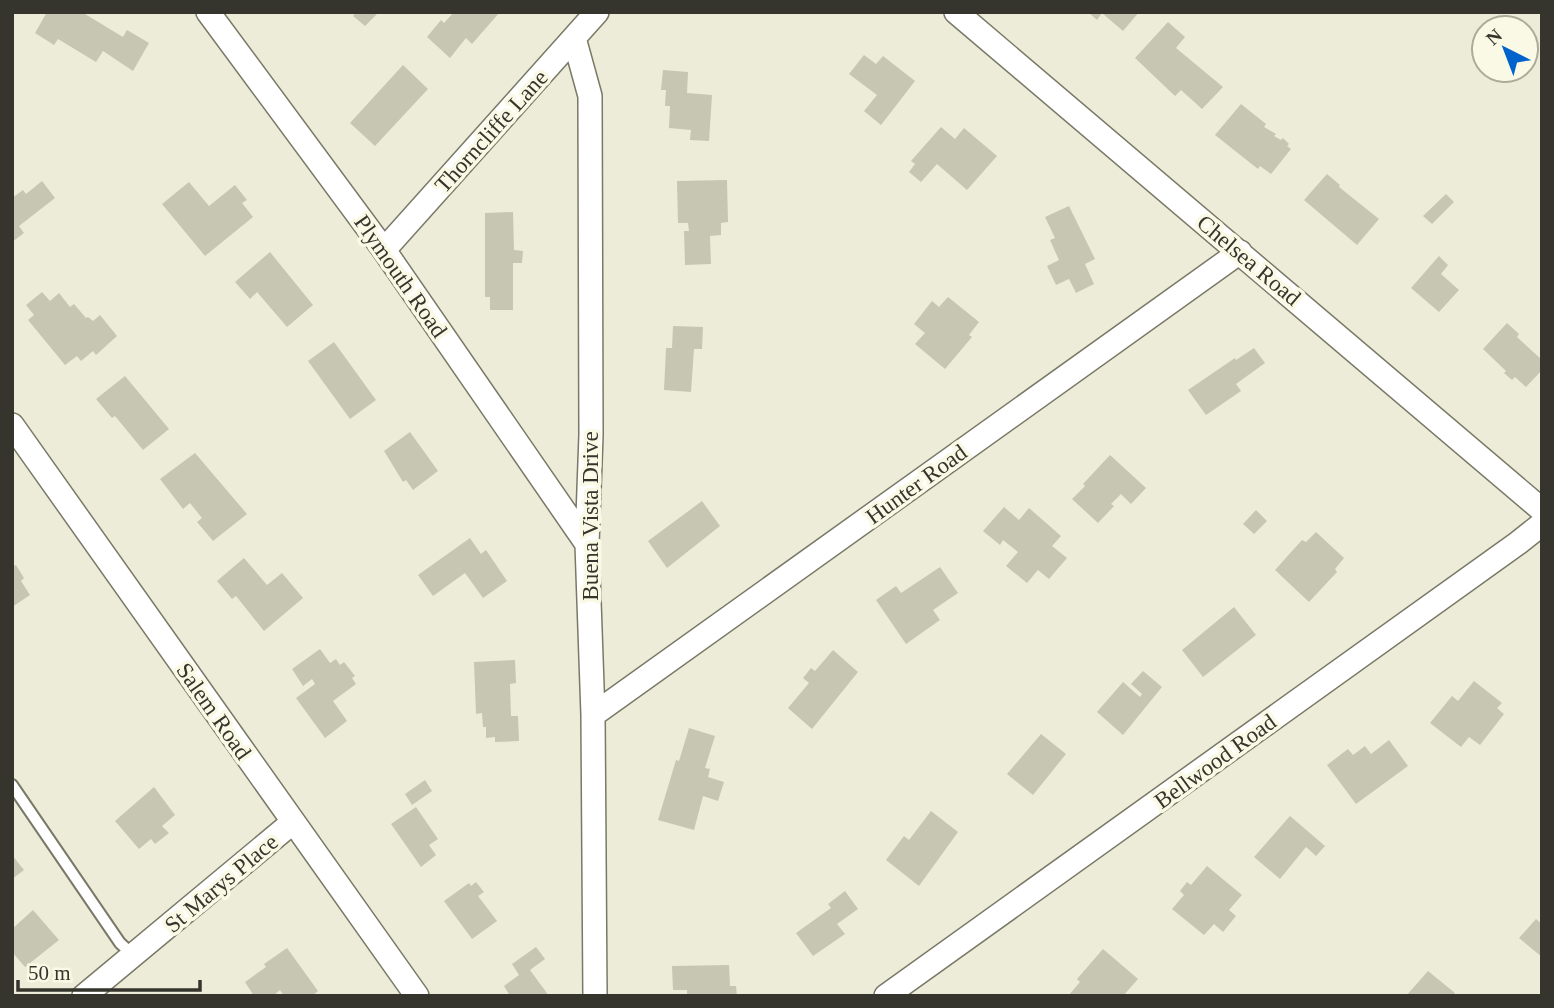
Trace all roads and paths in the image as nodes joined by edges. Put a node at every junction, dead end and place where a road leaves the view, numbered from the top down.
1 (208, 12) edge
2 (597, 12) edge
3 (956, 12) edge
4 (575, 38) junction
5 (384, 250) junction
6 (1240, 252) junction
7 (12, 425) edge
8 (1542, 510) edge
9 (1542, 524) edge
10 (587, 544) junction
11 (593, 715) junction
12 (12, 785) edge
13 (293, 822) junction
14 (133, 955) junction
15 (84, 996) edge
16 (417, 996) edge
17 (595, 996) edge
18 (886, 996) edge

1 - 5 street, Plymouth Road
2 - 4 street, Thorncliffe Lane
3 - 6 street, Chelsea Road
4 - 5 street, Thorncliffe Lane
4 - 10 street, Buena Vista Drive
5 - 10 street, Plymouth Road
6 - 8 street, Chelsea Road
6 - 11 street, Hunter Road
7 - 13 street, Salem Road
9 - 18 street, Bellwood Road
10 - 11 street, Buena Vista Drive
11 - 17 street, Buena Vista Drive
12 - 14 lane
13 - 14 street, St Marys Place
13 - 16 street, Salem Road
14 - 15 street, St Marys Place

